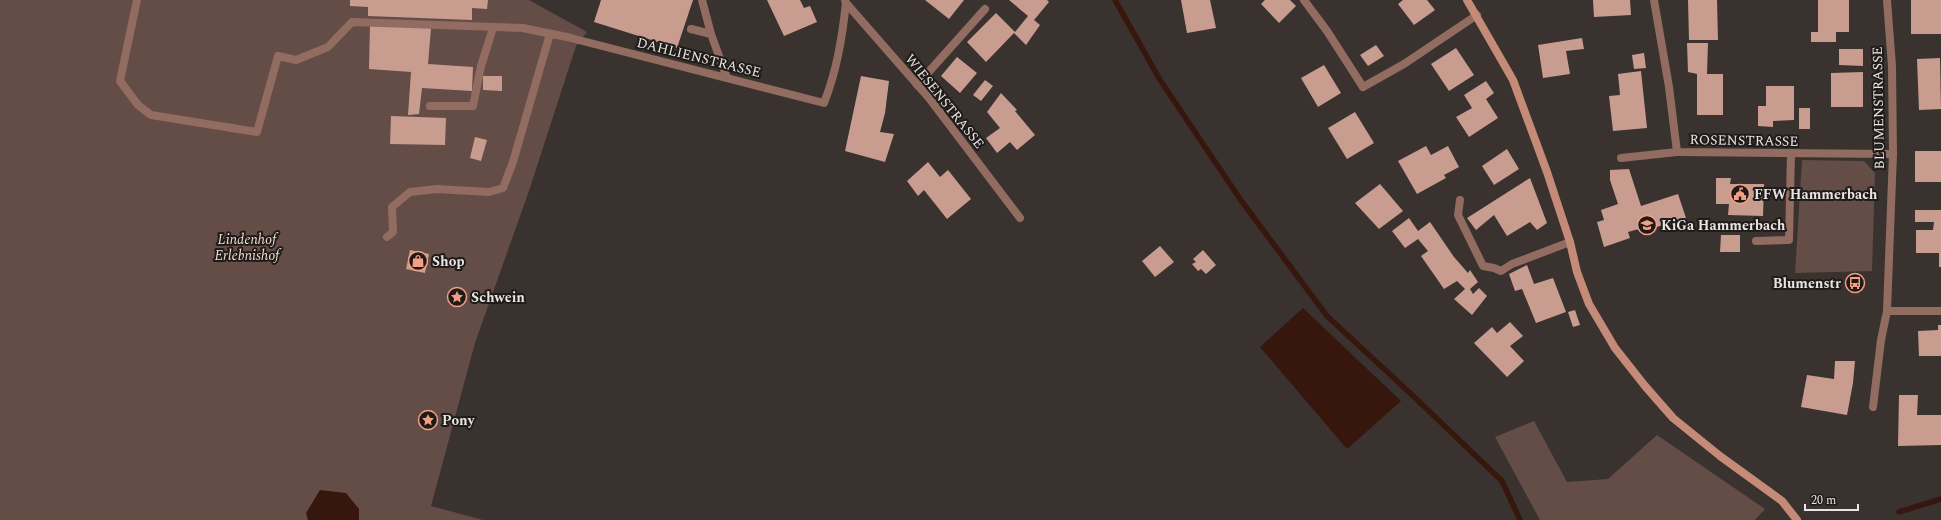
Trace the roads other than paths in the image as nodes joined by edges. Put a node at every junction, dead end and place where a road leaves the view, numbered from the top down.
1 (137, 0) edge
2 (702, 0) edge
3 (1304, 0) edge
4 (1467, 0) edge
5 (1654, 0) edge
6 (1887, 0) edge
7 (845, 2) edge
8 (984, 9) dead end
9 (1477, 15) junction
10 (493, 28) junction
11 (691, 29) dead end
12 (552, 34) junction
13 (711, 34) junction
14 (727, 78) junction
15 (917, 85) junction
16 (430, 106) dead end
17 (1677, 152) junction
18 (1791, 153) junction
19 (1893, 154) junction
20 (1621, 158) dead end
21 (1460, 200) dead end
22 (1020, 218) dead end
23 (387, 237) dead end
24 (1756, 241) dead end
25 (1570, 242) junction
26 (1887, 311) junction
27 (1941, 311) edge
28 (1873, 407) dead end
29 (1797, 520) edge

1 - 10 street, DAHLIENSTRASSE
2 - 13 street
3 - 9 street
4 - 9 main road
5 - 17 street, ROSENSTRASSE
6 - 19 street, BLUMENSTRASSE
7 - 14 street, DAHLIENSTRASSE
7 - 15 street, WIESENSTRASSE
8 - 15 street
9 - 25 main road
10 - 12 street, DAHLIENSTRASSE
10 - 16 street
11 - 13 street
12 - 14 street, DAHLIENSTRASSE
12 - 23 street
13 - 14 street
15 - 22 street, WIESENSTRASSE
17 - 18 street, ROSENSTRASSE
17 - 20 street
18 - 19 street, ROSENSTRASSE
18 - 24 street
19 - 26 street, BLUMENSTRASSE
21 - 25 street
25 - 29 main road
26 - 27 street
26 - 28 street, BLUMENSTRASSE

